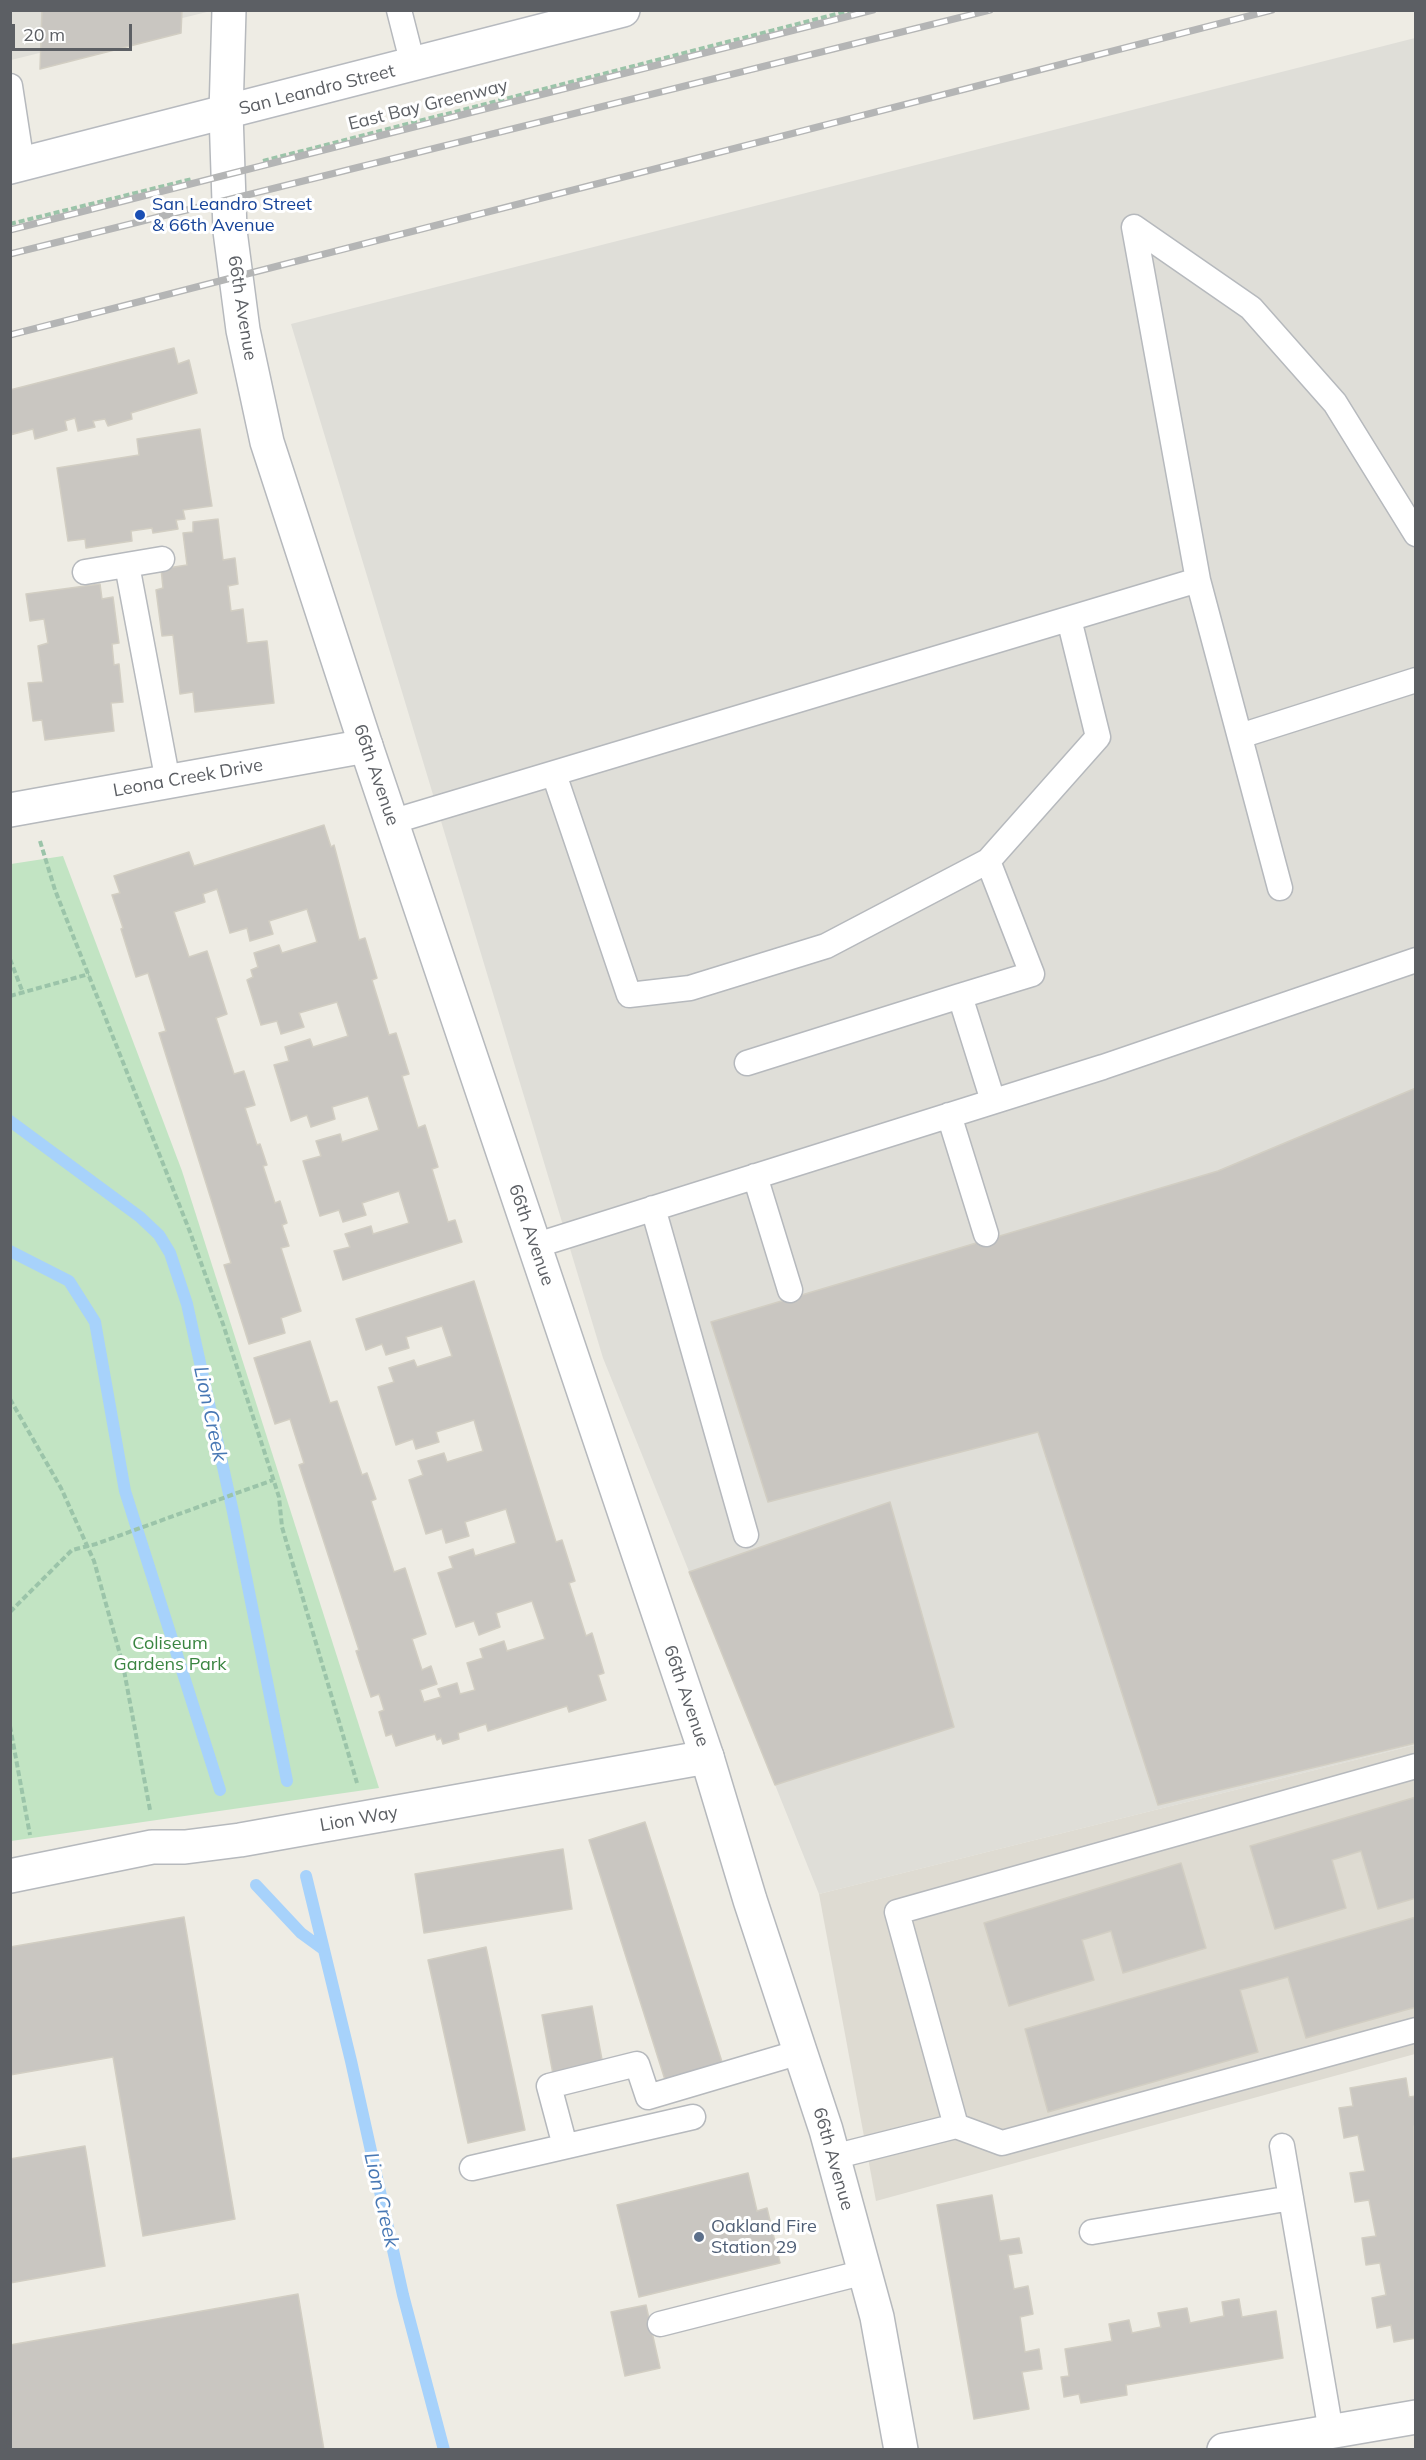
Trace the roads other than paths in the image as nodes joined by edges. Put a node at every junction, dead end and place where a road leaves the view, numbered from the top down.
1 (229, 10) edge
2 (399, 10) edge
3 (623, 10) edge
4 (575, 16) edge
5 (413, 65) junction
6 (10, 86) edge
7 (225, 113) junction
8 (16, 166) edge
9 (1416, 534) edge
10 (162, 559) dead end
11 (127, 565) junction
12 (85, 572) dead end
13 (1198, 580) junction
14 (1069, 619) junction
15 (1416, 680) edge
16 (1240, 736) junction
17 (366, 746) junction
18 (554, 774) junction
19 (168, 782) junction
20 (20, 808) edge
21 (391, 822) junction
22 (988, 861) junction
23 (1280, 888) dead end
24 (1416, 960) edge
25 (960, 996) junction
26 (747, 1063) dead end
27 (993, 1101) junction
28 (949, 1115) junction
29 (755, 1176) junction
30 (653, 1208) junction
31 (986, 1234) dead end
32 (534, 1246) junction
33 (790, 1290) dead end
34 (746, 1535) dead end
35 (706, 1757) junction
36 (1416, 1766) edge
37 (23, 1873) edge
38 (1416, 2030) edge
39 (800, 2052) junction
40 (693, 2117) dead end
41 (956, 2126) junction
42 (565, 2146) junction
43 (1282, 2146) dead end
44 (833, 2157) junction
45 (472, 2168) dead end
46 (1291, 2199) junction
47 (1092, 2232) dead end
48 (865, 2272) junction
49 (660, 2324) dead end
50 (1416, 2417) edge
51 (1331, 2432) junction
52 (1284, 2444) edge
53 (901, 2450) edge
54 (1224, 2450) edge

1 - 7 street, 66th Avenue
2 - 5 lane
3 - 4 street, San Leandro Street
4 - 5 street, San Leandro Street
5 - 7 street, San Leandro Street
6 - 8 lane
7 - 8 street, San Leandro Street
7 - 17 street, 66th Avenue
9 - 13 lane
10 - 11 lane
11 - 12 lane
11 - 19 lane
13 - 14 lane
13 - 16 lane
14 - 18 lane
14 - 22 lane
15 - 16 lane
16 - 23 lane
17 - 19 street, Leona Creek Drive
17 - 21 street, 66th Avenue
18 - 21 lane
18 - 22 lane
19 - 20 street, Leona Creek Drive
21 - 32 street, 66th Avenue
22 - 25 lane
24 - 27 lane
25 - 26 lane
25 - 27 lane
27 - 28 lane
28 - 29 lane
28 - 31 lane
29 - 30 lane
29 - 33 lane
30 - 32 lane
30 - 34 lane
32 - 35 street, 66th Avenue
35 - 37 street, Lion Way
35 - 39 street, 66th Avenue
36 - 41 lane
38 - 41 lane
39 - 42 lane
39 - 44 street, 66th Avenue
40 - 42 lane
41 - 44 lane
42 - 45 lane
43 - 46 lane
44 - 48 street, 66th Avenue
46 - 47 lane
46 - 51 lane
48 - 49 lane
48 - 53 street, 66th Avenue
50 - 51 street
51 - 52 street
52 - 54 street

